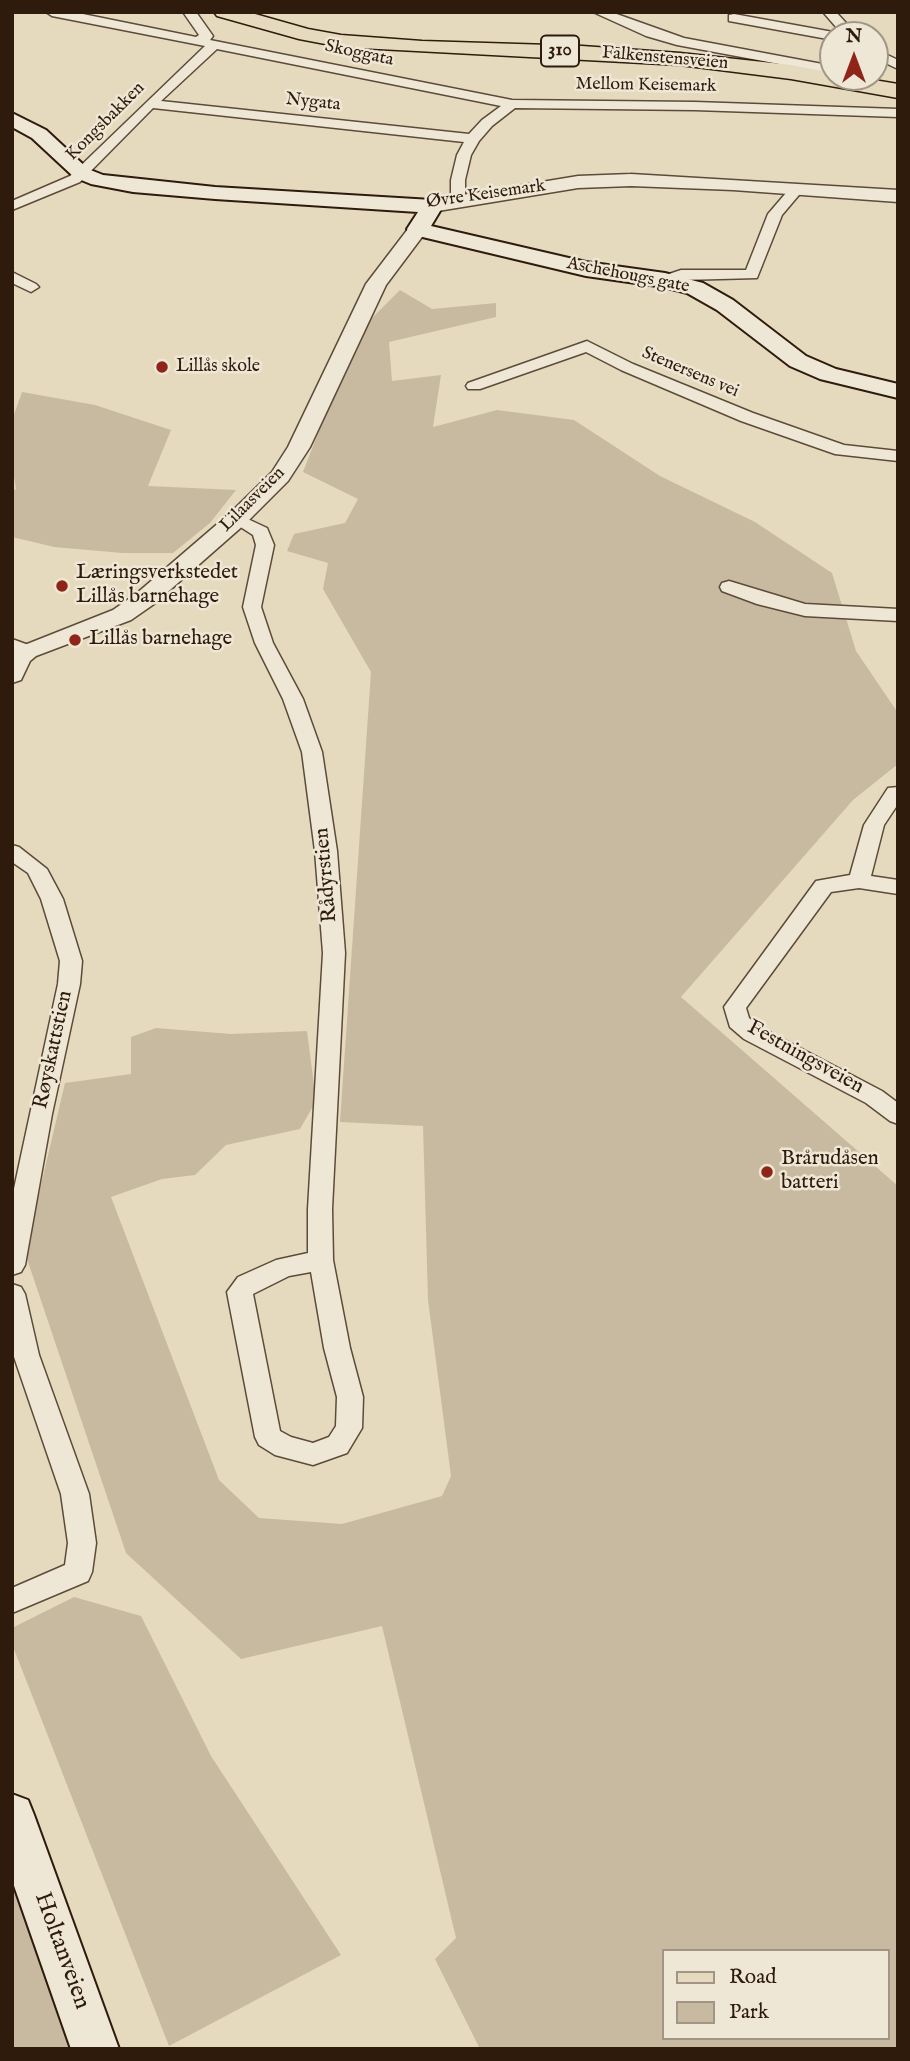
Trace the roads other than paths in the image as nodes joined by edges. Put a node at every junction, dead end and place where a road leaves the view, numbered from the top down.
1 (52, 12) edge
2 (189, 12) edge
3 (224, 12) edge
4 (599, 12) edge
5 (734, 18) dead end
6 (819, 33) edge
7 (198, 42) junction
8 (214, 45) junction
9 (819, 72) edge
10 (819, 74) edge
11 (150, 104) junction
12 (512, 104) junction
13 (898, 113) edge
14 (12, 119) edge
15 (473, 138) junction
16 (81, 173) junction
17 (797, 189) junction
18 (898, 197) edge
19 (458, 201) junction
20 (12, 206) edge
21 (432, 206) junction
22 (418, 229) junction
23 (12, 277) edge
24 (665, 280) junction
25 (31, 287) dead end
26 (474, 386) dead end
27 (898, 391) edge
28 (898, 456) edge
29 (237, 519) junction
30 (729, 587) dead end
31 (898, 615) edge
32 (20, 648) edge
33 (12, 675) edge
34 (895, 793) dead end
35 (12, 852) edge
36 (859, 881) junction
37 (898, 887) edge
38 (898, 1115) edge
39 (321, 1260) junction
40 (12, 1265) edge
41 (12, 1294) edge
42 (12, 1601) edge
43 (12, 1815) edge
44 (95, 2049) edge

1 - 7 street, Skoggata
2 - 7 street
3 - 10 main road, Falkenstensveien / 310
4 - 9 street
5 - 6 street
7 - 8 street, Skoggata
8 - 11 street, Kongsbakken
8 - 12 street, Skoggata
11 - 15 street, Nygata
11 - 16 street, Kongsbakken
12 - 13 street, Mellom Keisemark
12 - 15 street
14 - 16 main road, Øvre Keisemark
15 - 19 street
16 - 20 street, Kongsbakken
16 - 21 main road, Øvre Keisemark
17 - 18 street, Øvre Keisemark
17 - 19 street, Øvre Keisemark
17 - 24 street
19 - 21 street, Øvre Keisemark
21 - 22 main road, Lilaasveien
22 - 24 main road, Aschehougs gate
22 - 29 street, Lilaasveien
23 - 25 street
24 - 27 main road, Aschehougs gate
26 - 28 street, Stenersens vei
29 - 32 street, Lilaasveien
29 - 39 street, Rådyrstien
30 - 31 street
32 - 33 street, Lilaasveien
34 - 36 street
35 - 40 street, Røyskattstien
36 - 37 street, Festningsveien
36 - 38 street, Festningsveien
39 - 39 street, Rådyrstien
41 - 42 street
43 - 44 main road, Holtanveien

